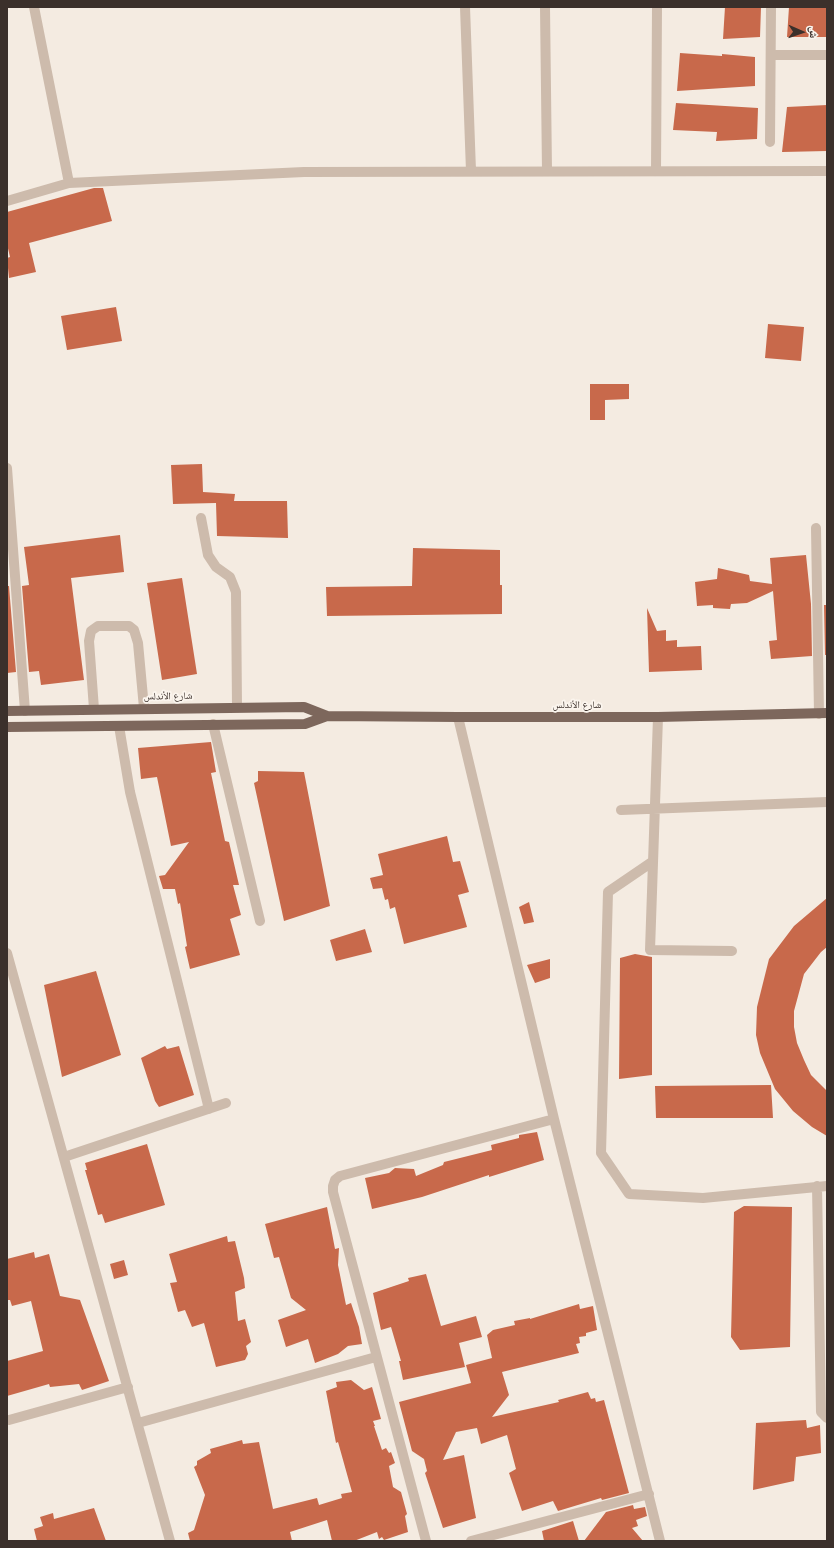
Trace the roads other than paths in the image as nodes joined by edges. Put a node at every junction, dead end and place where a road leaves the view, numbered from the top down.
1 (34, 7) edge
2 (465, 7) edge
3 (545, 7) edge
4 (657, 7) edge
5 (771, 7) edge
6 (771, 55) junction
7 (827, 55) edge
8 (770, 142) dead end
9 (471, 171) junction
10 (547, 171) junction
11 (656, 171) junction
12 (827, 171) edge
13 (69, 183) junction
14 (7, 202) edge
15 (7, 468) edge
16 (201, 518) dead end
17 (816, 528) dead end
18 (237, 707) junction
19 (144, 708) junction
20 (94, 709) junction
21 (7, 711) edge
22 (25, 711) junction
23 (823, 713) edge
24 (327, 716) junction
25 (458, 717) junction
26 (658, 717) junction
27 (213, 724) junction
28 (119, 726) junction
29 (7, 727) edge
30 (827, 802) edge
31 (654, 808) junction
32 (621, 810) dead end
33 (652, 862) junction
34 (260, 921) dead end
35 (732, 951) dead end
36 (7, 953) edge
37 (226, 1103) dead end
38 (210, 1109) junction
39 (554, 1119) junction
40 (64, 1157) junction
41 (822, 1186) edge
42 (376, 1358) junction
43 (128, 1387) junction
44 (827, 1418) edge
45 (9, 1420) dead end
46 (138, 1423) junction
47 (649, 1494) junction
48 (170, 1541) edge
49 (426, 1541) edge
50 (471, 1541) edge
51 (660, 1541) edge

1 - 13 street
2 - 9 street
3 - 10 street
4 - 11 street
5 - 6 street
6 - 7 street
6 - 8 street
9 - 10 street
9 - 13 street
10 - 11 street
11 - 12 street
13 - 14 street
15 - 22 street
16 - 18 street
17 - 23 street
18 - 19 main road, شارع الأندلس
18 - 24 main road, شارع الأندلس
19 - 20 main road, شارع الأندلس
19 - 20 street
20 - 22 main road, شارع الأندلس
21 - 22 main road, شارع الأندلس
23 - 26 main road, شارع الأندلس
24 - 25 main road, شارع الأندلس
24 - 27 main road, شارع الأندلس
25 - 26 main road, شارع الأندلس
25 - 39 street
26 - 31 street
27 - 28 main road, شارع الأندلس
27 - 34 street
28 - 29 main road, شارع الأندلس
28 - 38 street
30 - 31 street
31 - 32 street
31 - 33 street
33 - 35 street
33 - 41 street
36 - 40 street
37 - 38 street
38 - 40 street
39 - 42 street
39 - 47 street
40 - 43 street
41 - 44 street
42 - 46 street
42 - 49 street
43 - 45 street
43 - 46 street
46 - 48 street
47 - 50 street
47 - 51 street

